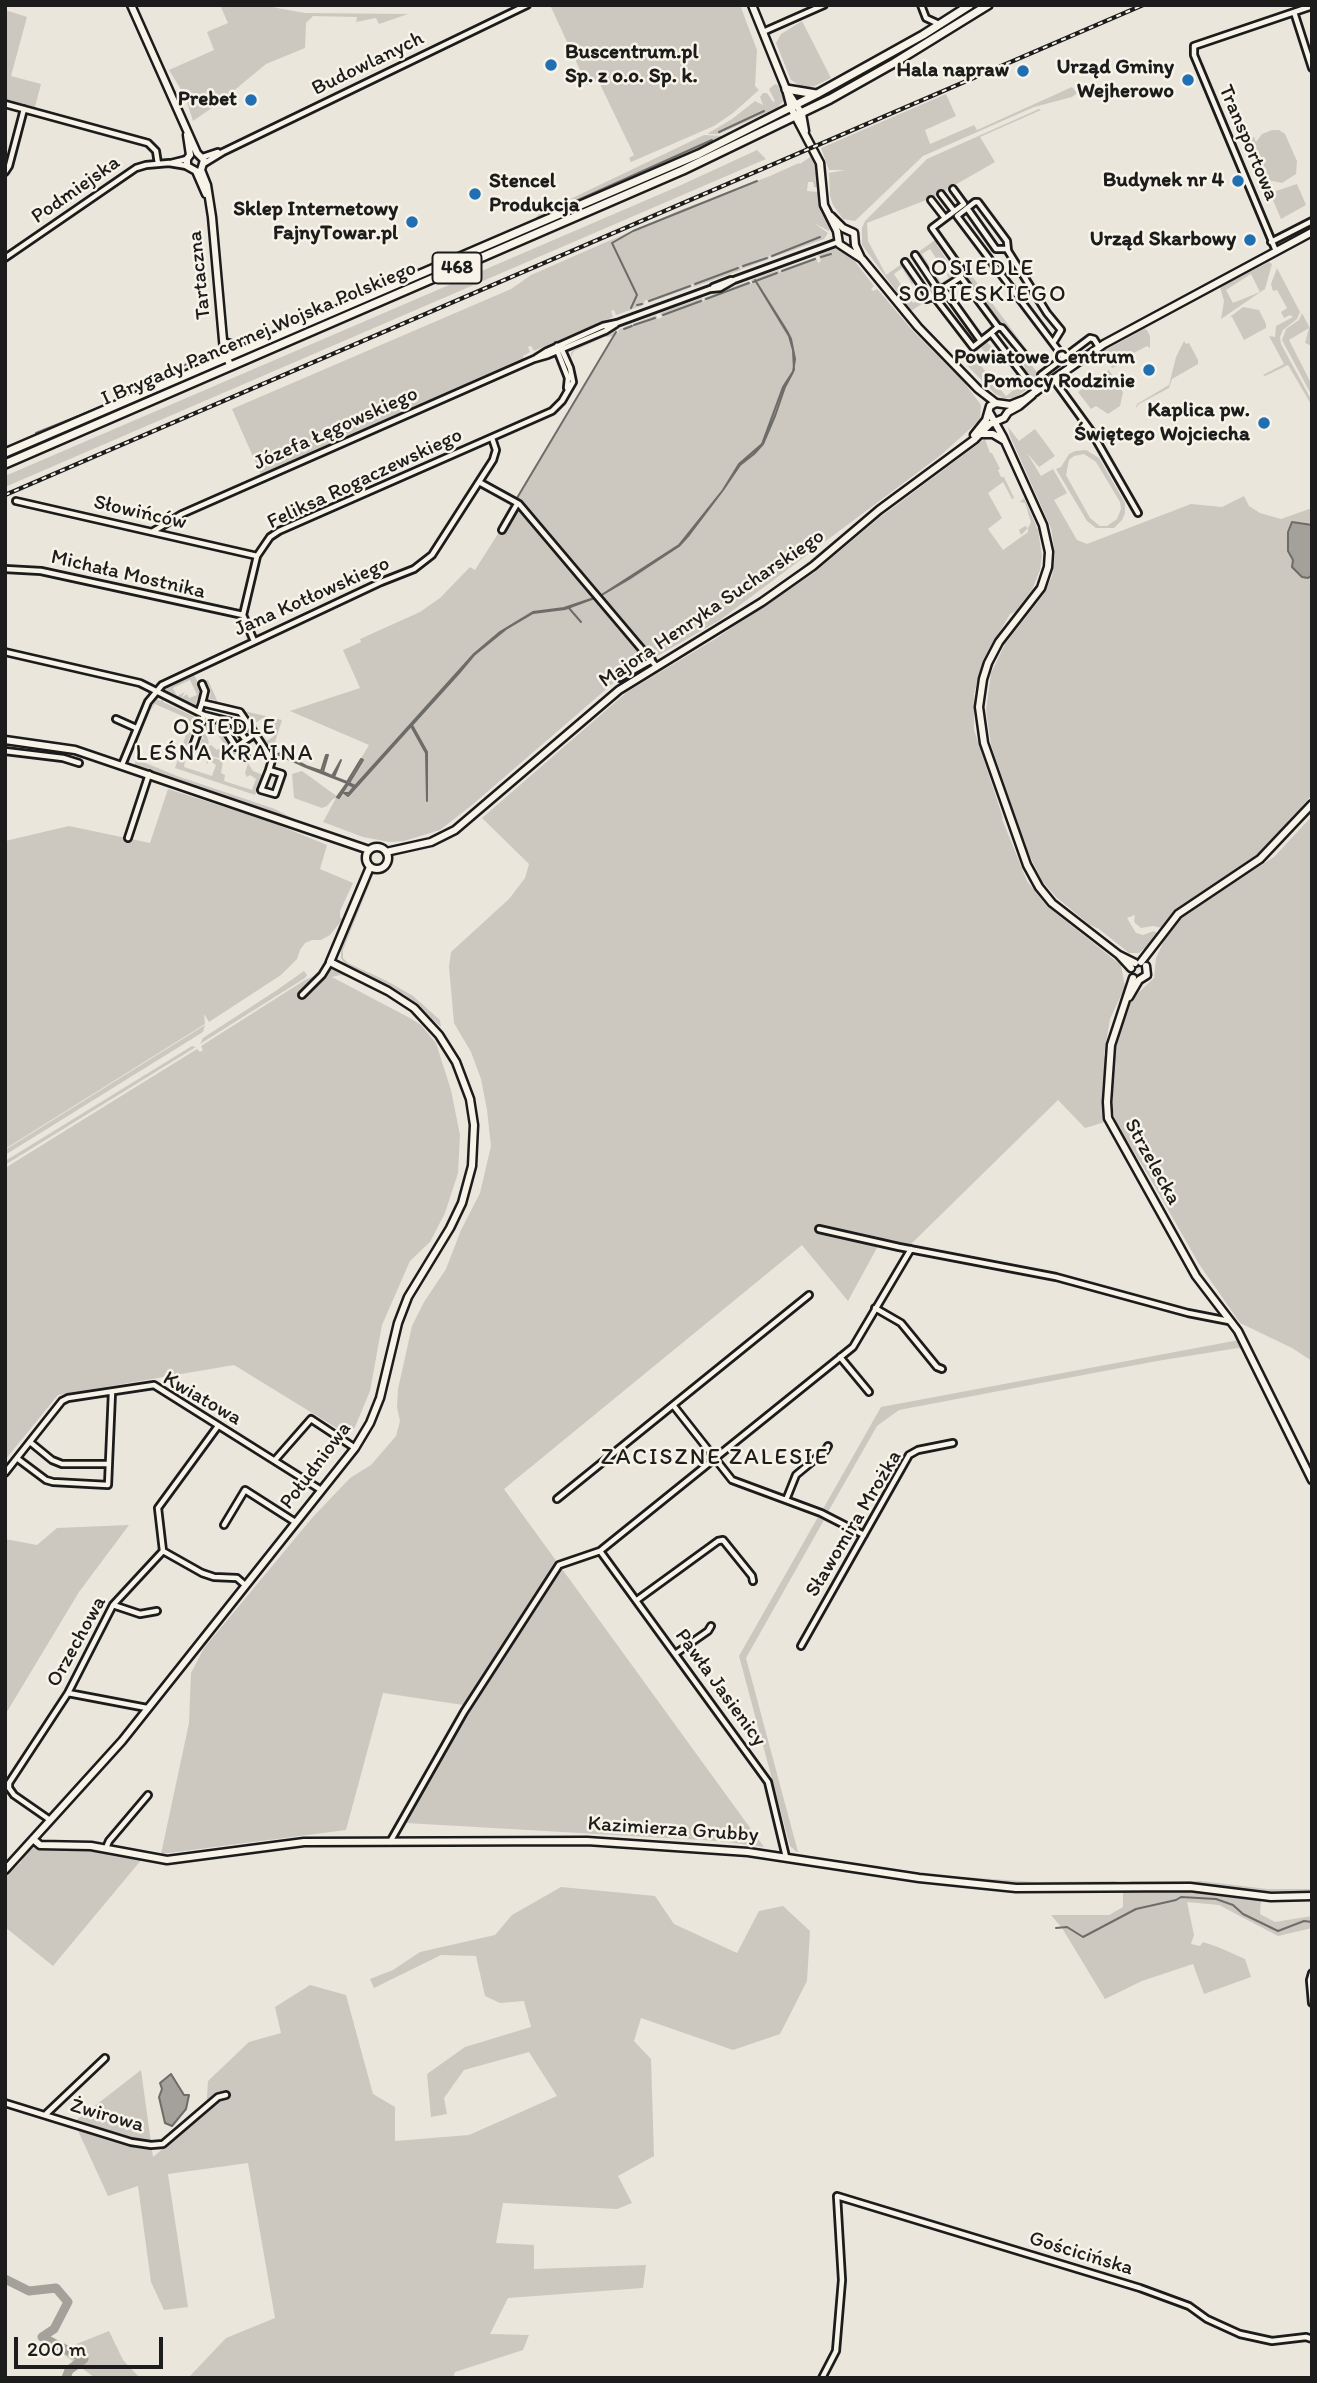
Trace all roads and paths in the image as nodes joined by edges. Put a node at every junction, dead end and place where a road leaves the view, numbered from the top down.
1 (131, 5) edge
2 (527, 5) edge
3 (752, 5) edge
4 (824, 5) edge
5 (921, 5) edge
6 (970, 5) edge
7 (988, 5) edge
8 (1312, 6) edge
9 (1294, 12) junction
10 (940, 24) junction
11 (764, 33) junction
12 (1312, 68) edge
13 (786, 89) junction
14 (817, 94) junction
15 (5, 104) edge
16 (794, 107) junction
17 (24, 109) junction
18 (798, 115) junction
19 (786, 122) junction
20 (800, 125) junction
21 (806, 133) junction
22 (196, 162) junction
23 (158, 164) junction
24 (6, 171) edge
25 (953, 189) dead end
26 (941, 194) dead end
27 (931, 200) dead end
28 (967, 208) junction
29 (954, 211) junction
30 (830, 215) junction
31 (945, 218) junction
32 (1312, 221) edge
33 (848, 230) junction
34 (1312, 232) edge
35 (838, 239) junction
36 (1271, 242) junction
37 (855, 243) junction
38 (845, 248) junction
39 (1007, 249) junction
40 (1276, 251) junction
41 (915, 256) dead end
42 (5, 258) edge
43 (862, 259) junction
44 (905, 262) dead end
45 (962, 278) junction
46 (941, 290) junction
47 (930, 297) junction
48 (998, 327) junction
49 (991, 333) junction
50 (981, 341) junction
51 (1053, 343) junction
52 (225, 344) junction
53 (1099, 347) junction
54 (248, 348) junction
55 (559, 349) junction
56 (1025, 356) dead end
57 (1063, 358) junction
58 (228, 361) junction
59 (1071, 367) junction
60 (1041, 375) dead end
61 (1054, 380) junction
62 (978, 389) junction
63 (1034, 393) junction
64 (1000, 404) junction
65 (989, 411) junction
66 (1005, 416) junction
67 (994, 421) junction
68 (979, 435) junction
69 (492, 438) junction
70 (1004, 440) junction
71 (966, 445) junction
72 (5, 453) edge
73 (5, 464) edge
74 (479, 482) junction
75 (16, 501) dead end
76 (515, 503) junction
77 (1138, 513) dead end
78 (502, 530) dead end
79 (152, 532) junction
80 (257, 556) junction
81 (5, 569) edge
82 (243, 615) junction
83 (254, 640) junction
84 (5, 652) edge
85 (653, 661) junction
86 (620, 678) dead end
87 (202, 684) dead end
88 (156, 690) junction
89 (202, 703) junction
90 (201, 714) junction
91 (217, 718) junction
92 (116, 719) dead end
93 (136, 728) junction
94 (255, 734) junction
95 (5, 740) edge
96 (246, 740) junction
97 (238, 745) junction
98 (193, 747) dead end
99 (5, 751) edge
100 (246, 757) dead end
101 (79, 763) dead end
102 (122, 765) junction
103 (269, 770) junction
104 (149, 774) junction
105 (1312, 804) edge
106 (128, 838) dead end
107 (367, 853) junction
108 (387, 855) junction
109 (372, 868) junction
110 (330, 962) junction
111 (1138, 965) junction
112 (1136, 979) junction
113 (302, 995) dead end
114 (819, 1229) dead end
115 (911, 1249) junction
116 (809, 1295) dead end
117 (875, 1308) junction
118 (1230, 1321) junction
119 (841, 1357) junction
120 (942, 1369) dead end
121 (111, 1392) junction
122 (869, 1392) dead end
123 (673, 1405) junction
124 (218, 1426) junction
125 (30, 1443) junction
126 (953, 1443) dead end
127 (828, 1446) dead end
128 (355, 1448) junction
129 (18, 1458) junction
130 (715, 1458) junction
131 (275, 1460) junction
132 (108, 1464) junction
133 (5, 1473) edge
134 (1312, 1480) edge
135 (321, 1490) junction
136 (556, 1499) dead end
137 (786, 1500) junction
138 (295, 1522) junction
139 (224, 1525) dead end
140 (864, 1535) junction
141 (163, 1551) junction
142 (600, 1551) junction
143 (753, 1581) dead end
144 (245, 1585) junction
145 (637, 1600) junction
146 (113, 1605) junction
147 (157, 1611) dead end
148 (711, 1626) dead end
149 (801, 1646) dead end
150 (675, 1654) junction
151 (68, 1693) junction
152 (147, 1708) junction
153 (149, 1795) dead end
154 (50, 1820) junction
155 (33, 1839) junction
156 (390, 1842) junction
157 (106, 1848) junction
158 (786, 1857) junction
159 (5, 1870) edge
160 (1312, 1896) edge
161 (1312, 1973) edge
162 (1312, 2003) edge
163 (105, 2058) dead end
164 (226, 2095) dead end
165 (5, 2103) edge
166 (46, 2115) junction
167 (1312, 2339) edge
168 (822, 2378) edge

1 - 22 street, Tartaczna
2 - 22 street, Budowlanych
3 - 11 street
4 - 11 street
5 - 10 street
6 - 10 main road, I Brygady Pancernej Wojska Polskiego / 468
7 - 18 main road, I Brygady Pancernej Wojska Polskiego / 468
8 - 9 street
9 - 12 street
9 - 36 street, Transportowa
10 - 14 main road, I Brygady Pancernej Wojska Polskiego / 468
11 - 13 street
13 - 14 main road
13 - 16 street
14 - 16 main road, I Brygady Pancernej Wojska Polskiego / 468
15 - 17 street
16 - 18 street
16 - 54 main road, I Brygady Pancernej Wojska Polskiego / 468
17 - 23 street
17 - 24 street
18 - 19 main road, I Brygady Pancernej Wojska Polskiego / 468
18 - 20 street
18 - 21 street
19 - 20 main road
19 - 58 main road, I Brygady Pancernej Wojska Polskiego / 468
20 - 21 street
21 - 30 street
22 - 23 street, Podmiejska
22 - 52 street, Tartaczna
23 - 42 street, Podmiejska
25 - 29 street
26 - 29 street
27 - 31 street
28 - 39 street
28 - 39 street
28 - 51 street
29 - 31 street
30 - 33 street
30 - 35 street
31 - 45 street
32 - 36 street
33 - 35 street
33 - 37 street
34 - 40 street
35 - 38 street
35 - 55 street, Józefa Łęgowskiego
36 - 40 street, Transportowa
37 - 38 street
37 - 43 street
38 - 43 street
39 - 51 street
40 - 53 street
41 - 46 street
43 - 62 street
44 - 47 street
45 - 46 street
45 - 48 street
46 - 47 street
46 - 50 street
47 - 50 street
48 - 49 street
48 - 56 street
49 - 50 street
49 - 63 street
51 - 57 street
52 - 54 main road
52 - 58 street, Tartaczna
53 - 57 street
53 - 59 street
54 - 58 main road, I Brygady Pancernej Wojska Polskiego / 468
55 - 69 street, Feliksa Rogaczewskiego
55 - 79 street, Józefa Łęgowskiego
57 - 59 street
57 - 60 street
58 - 72 main road, I Brygady Pancernej Wojska Polskiego / 468
58 - 73 main road, I Brygady Pancernej Wojska Polskiego / 468
59 - 61 street
61 - 63 street
61 - 77 street
62 - 64 street
62 - 65 street
63 - 64 street
63 - 66 street
64 - 65 street, Majora Henryka Sucharskiego
64 - 66 street
65 - 67 street
65 - 71 street, Majora Henryka Sucharskiego
66 - 67 street
66 - 70 street
67 - 68 street, Majora Henryka Sucharskiego
67 - 70 street
68 - 70 street
68 - 71 street, Majora Henryka Sucharskiego
69 - 74 street, Jana Kotłowskiego
69 - 80 street, Feliksa Rogaczewskiego
70 - 111 street
71 - 85 street, Majora Henryka Sucharskiego
74 - 76 street
74 - 83 street, Jana Kotłowskiego
75 - 79 street, Słowińców
76 - 78 street
76 - 85 street
79 - 80 street, Słowińców
80 - 82 street, Feliksa Rogaczewskiego
81 - 82 street, Michała Mostnika
82 - 83 street
83 - 88 street, Jana Kotłowskiego
84 - 88 street
85 - 86 street
85 - 108 street, Majora Henryka Sucharskiego
87 - 89 street
88 - 90 street
88 - 93 street
89 - 90 street
89 - 94 street
90 - 91 street
90 - 98 street
91 - 96 street
91 - 97 street
92 - 93 street
93 - 102 street
94 - 96 street
94 - 103 street
95 - 102 street
96 - 97 street
97 - 100 street
99 - 101 street
102 - 104 street
103 - 103 street
104 - 106 street
104 - 107 street
105 - 111 street
107 - 108 street
107 - 109 street
108 - 109 street
109 - 110 street
110 - 113 street
110 - 128 street, Południowa
111 - 112 street
111 - 112 street, Strzelecka
112 - 118 street, Strzelecka
114 - 115 street
115 - 117 street
115 - 118 street
116 - 123 street
117 - 119 street
117 - 120 street
118 - 134 street, Strzelecka
119 - 122 street
119 - 130 street
121 - 124 street, Kwiatowa
121 - 125 street, Kwiatowa
121 - 132 street
123 - 130 street
123 - 136 street
124 - 131 street, Kwiatowa
124 - 141 street
125 - 129 street, Kwiatowa
125 - 132 street
126 - 140 street, Sławomira Mrożka
127 - 137 street
128 - 131 street
128 - 135 street, Południowa
129 - 132 street
129 - 133 street, Kwiatowa
130 - 137 street
130 - 142 street
131 - 135 street, Kwiatowa
135 - 138 street, Południowa
137 - 140 street
138 - 139 street
138 - 144 street, Południowa
140 - 149 street, Sławomira Mrożka
141 - 144 street
141 - 146 street, Orzechowa
142 - 145 street, Pawła Jasienicy
142 - 156 street
143 - 145 street
144 - 152 street, Południowa
145 - 150 street, Pawła Jasienicy
146 - 147 street
146 - 151 street, Orzechowa
148 - 150 street
150 - 158 street, Pawła Jasienicy
151 - 152 street
151 - 154 street, Orzechowa
152 - 154 street, Południowa
153 - 157 street
154 - 155 street, Południowa
155 - 157 street, Kazimierza Grubby
155 - 159 street, Południowa
156 - 157 street, Kazimierza Grubby
156 - 158 street, Kazimierza Grubby
158 - 160 street, Kazimierza Grubby
161 - 162 street
163 - 166 street
164 - 166 street, Żwirowa
165 - 166 street, Żwirowa
167 - 168 street, Gościcińska

